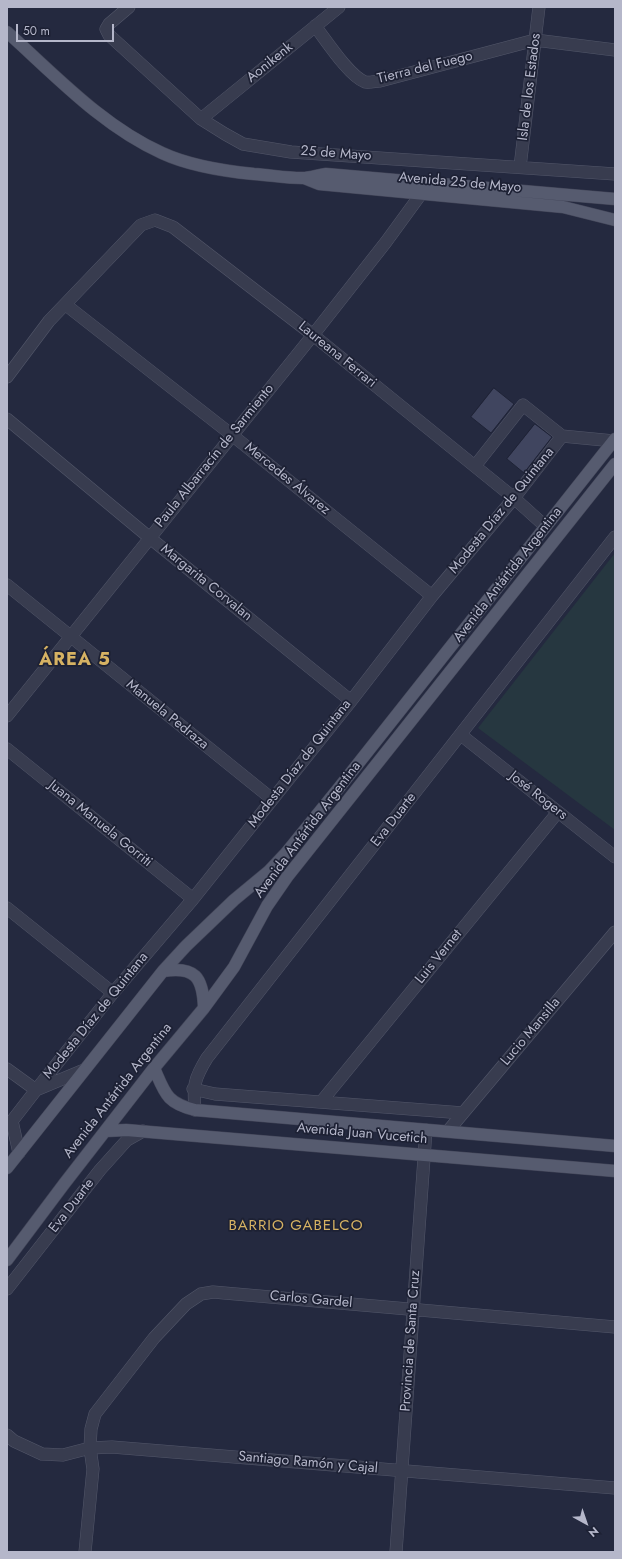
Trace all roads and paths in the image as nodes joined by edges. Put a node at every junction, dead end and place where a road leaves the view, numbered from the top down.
1 (129, 7) edge
2 (339, 7) edge
3 (539, 7) edge
4 (315, 26) junction
5 (7, 32) edge
6 (535, 40) junction
7 (615, 50) edge
8 (201, 119) junction
9 (520, 167) junction
10 (615, 174) edge
11 (303, 178) junction
12 (421, 194) junction
13 (615, 199) edge
14 (615, 220) edge
15 (66, 305) junction
16 (313, 335) junction
17 (7, 377) edge
18 (7, 419) edge
19 (232, 435) junction
20 (562, 436) junction
21 (614, 440) edge
22 (615, 464) edge
23 (475, 466) junction
24 (514, 498) junction
25 (545, 526) junction
26 (615, 537) edge
27 (150, 538) junction
28 (7, 585) edge
29 (432, 596) junction
30 (70, 637) junction
31 (351, 701) junction
32 (7, 716) edge
33 (461, 735) junction
34 (7, 749) edge
35 (272, 799) junction
36 (558, 812) junction
37 (615, 857) edge
38 (193, 899) junction
39 (7, 908) edge
40 (615, 932) edge
41 (163, 971) junction
42 (113, 993) junction
43 (204, 1008) junction
44 (154, 1068) junction
45 (7, 1069) edge
46 (84, 1070) junction
47 (193, 1089) junction
48 (36, 1090) junction
49 (321, 1102) junction
50 (195, 1110) junction
51 (463, 1113) junction
52 (9, 1121) edge
53 (106, 1130) junction
54 (426, 1130) junction
55 (143, 1131) junction
56 (448, 1131) junction
57 (615, 1146) edge
58 (19, 1153) junction
59 (425, 1154) junction
60 (7, 1168) edge
61 (615, 1171) edge
62 (12, 1247) edge
63 (7, 1260) edge
64 (7, 1289) edge
65 (413, 1309) junction
66 (615, 1328) edge
67 (7, 1435) edge
68 (90, 1448) junction
69 (402, 1470) junction
70 (615, 1488) edge
71 (85, 1552) edge
72 (396, 1552) edge

1 - 8 street, 25 de Mayo
2 - 4 street, Aonikenk
3 - 6 street, Isla de los Estados
4 - 6 street, Tierra del Fuego
4 - 8 street, Aonikenk
5 - 11 main road, Avenida 25 de Mayo
6 - 7 street
6 - 9 street, Isla de los Estados
8 - 9 street, 25 de Mayo
9 - 10 street, 25 de Mayo
11 - 12 main road, Avenida 25 de Mayo
11 - 13 main road, Avenida 25 de Mayo
12 - 14 main road, Avenida 25 de Mayo
12 - 16 street, Paula Albarracín de Sarmiento
15 - 16 street, Laureana Ferrari
15 - 17 street
15 - 19 street, Mercedes Álvarez
16 - 19 street, Paula Albarracín de Sarmiento
16 - 23 street, Laureana Ferrari
18 - 27 street, Margarita Corvalan
19 - 27 street, Paula Albarracín de Sarmiento
19 - 29 street, Mercedes Álvarez
20 - 21 street
20 - 23 street
20 - 24 street, Modesta Díaz de Quintana
21 - 25 main road, Avenida Antártida Argentina
22 - 43 main road, Avenida Antártida Argentina
23 - 24 street, Laureana Ferrari
24 - 25 street, Laureana Ferrari
24 - 29 street, Modesta Díaz de Quintana
25 - 41 main road, Avenida Antártida Argentina
26 - 33 street, Eva Duarte
27 - 30 street, Paula Albarracín de Sarmiento
27 - 31 street, Margarita Corvalan
28 - 30 street, Manuela Pedraza
29 - 31 street, Modesta Díaz de Quintana
30 - 32 street, Paula Albarracín de Sarmiento
30 - 35 street, Manuela Pedraza
31 - 35 street, Modesta Díaz de Quintana
33 - 36 street, José Rogers
33 - 47 street, Eva Duarte
34 - 38 street, Juana Manuela Gorriti
35 - 38 street, Modesta Díaz de Quintana
36 - 37 street, José Rogers
36 - 49 street, Luis Vernet
38 - 42 street, Modesta Díaz de Quintana
39 - 42 street
40 - 51 street, Lucio Mansilla
41 - 43 main road
41 - 46 main road, Avenida Antártida Argentina
42 - 48 street, Modesta Díaz de Quintana
43 - 44 main road, Avenida Antártida Argentina
44 - 50 main road, Avenida Juan Vucetich
44 - 53 main road, Avenida Antártida Argentina
45 - 48 street
46 - 48 street
46 - 58 main road, Avenida Antártida Argentina
47 - 49 street
47 - 50 street, Eva Duarte
48 - 52 street, Modesta Díaz de Quintana
49 - 51 street
50 - 54 main road, Avenida Juan Vucetich
51 - 56 street, Lucio Mansilla
52 - 58 street
53 - 55 main road, Avenida Juan Vucetich
53 - 62 main road, Avenida Antártida Argentina
54 - 56 main road, Avenida Juan Vucetich
54 - 59 street, Provincia de Santa Cruz
55 - 59 main road, Avenida Juan Vucetich
55 - 64 street, Eva Duarte
56 - 57 main road, Avenida Juan Vucetich
58 - 60 main road, Avenida Antártida Argentina
59 - 61 main road, Avenida Juan Vucetich
59 - 65 street, Provincia de Santa Cruz
62 - 63 main road, Avenida Antártida Argentina
65 - 66 street, Carlos Gardel
65 - 68 street, Carlos Gardel
65 - 69 street, Provincia de Santa Cruz
67 - 68 street, Santiago Ramón y Cajal
68 - 69 street, Santiago Ramón y Cajal
68 - 71 street, Carlos Gardel
69 - 70 street, Santiago Ramón y Cajal
69 - 72 street, Provincia de Santa Cruz

